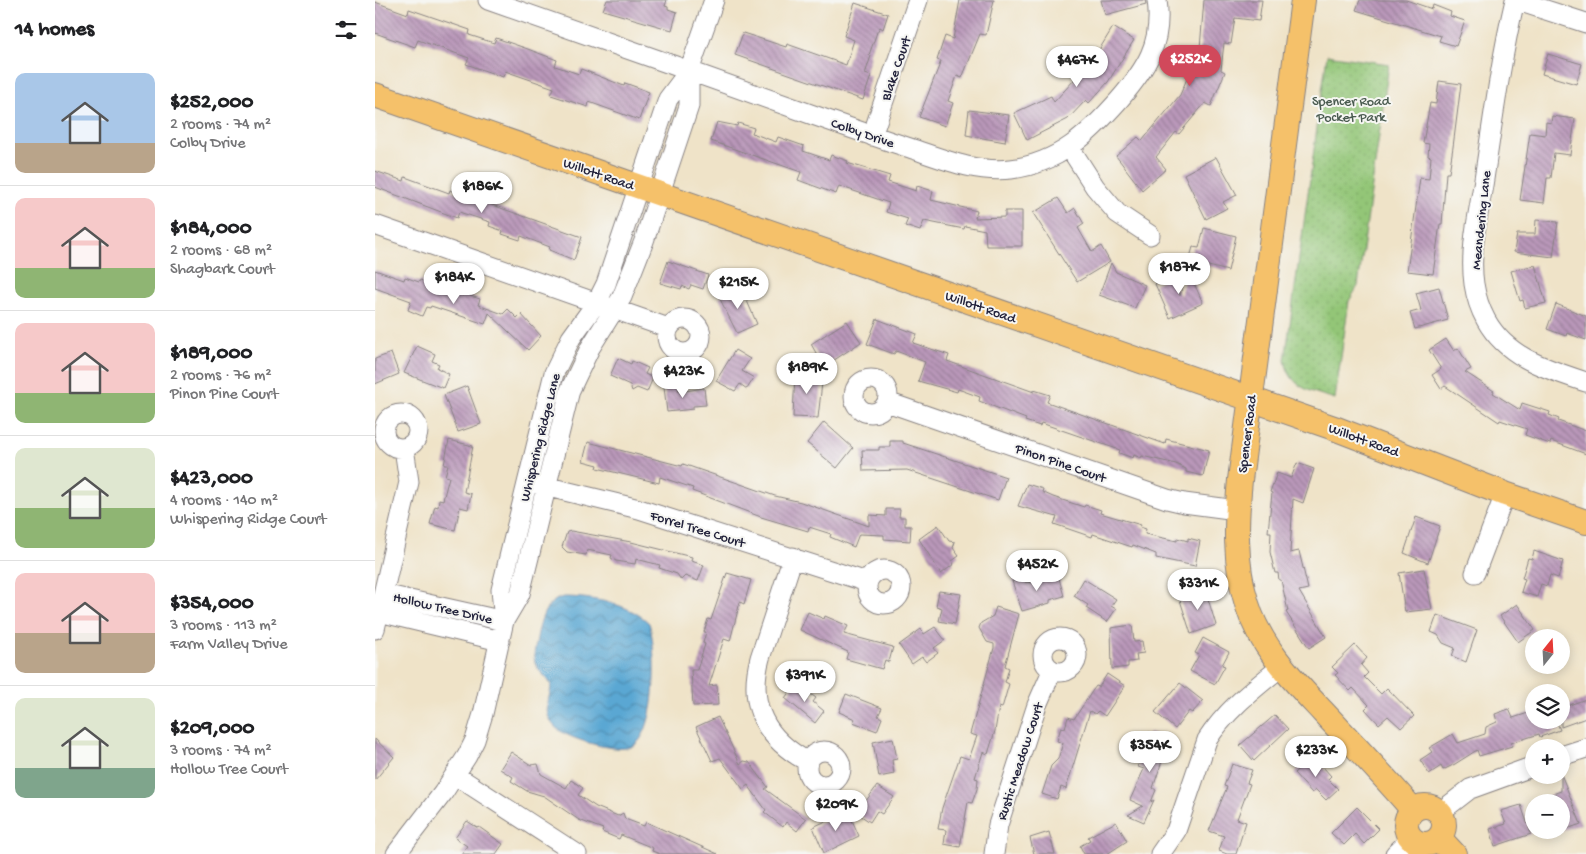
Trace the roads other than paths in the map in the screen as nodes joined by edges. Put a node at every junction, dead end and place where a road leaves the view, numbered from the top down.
1 (488, 0) edge
2 (714, 0) edge
3 (918, 0) edge
4 (1157, 0) edge
5 (1303, 0) edge
6 (1515, 0) edge
7 (1586, 24) edge
8 (689, 71) junction
9 (375, 95) edge
10 (872, 136) junction
11 (1070, 148) junction
12 (649, 190) junction
13 (375, 224) edge
14 (1150, 235) dead end
15 (597, 302) junction
16 (616, 308) junction
17 (668, 328) dead end
18 (1586, 382) edge
19 (1250, 398) junction
20 (887, 402) dead end
21 (404, 448) dead end
22 (527, 482) junction
23 (546, 486) junction
24 (1505, 494) junction
25 (1237, 510) junction
26 (1586, 522) edge
27 (793, 558) junction
28 (1475, 573) dead end
29 (867, 582) dead end
30 (379, 612) edge
31 (504, 621) junction
32 (500, 640) junction
33 (1282, 666) junction
34 (1052, 671) dead end
35 (1586, 748) edge
36 (1570, 753) edge
37 (808, 762) dead end
38 (1525, 769) edge
39 (455, 775) junction
40 (1413, 810) junction
41 (1439, 813) junction
42 (1403, 846) edge
43 (1446, 846) edge
44 (397, 854) edge
45 (577, 854) edge
46 (994, 854) edge
47 (1160, 854) edge

1 - 8 street, Colby Drive
2 - 8 street, Whispering Ridge Lane
3 - 10 street, Blake Court
4 - 11 street, Colby Drive
5 - 19 main road, Spencer Road
6 - 7 street
6 - 18 street, Meandering Lane
8 - 10 street, Colby Drive
8 - 12 street, Whispering Ridge Lane
9 - 12 main road, Willott Road
10 - 11 street, Colby Drive
11 - 14 street
12 - 15 street, Whispering Ridge Lane
12 - 16 street, Whispering Ridge Lane
12 - 19 main road, Willott Road
13 - 15 street
15 - 16 street
15 - 22 street, Whispering Ridge Lane
16 - 17 street
16 - 23 street, Whispering Ridge Lane
19 - 24 main road, Willott Road
19 - 25 main road, Spencer Road
20 - 25 street, Pinon Pine Court
21 - 30 street
22 - 23 street, Forrel Tree Court
22 - 31 street, Whispering Ridge Lane
23 - 27 street, Forrel Tree Court
23 - 31 street, Whispering Ridge Lane
24 - 26 main road, Willott Road
24 - 28 street
25 - 33 main road, Spencer Road
27 - 29 street, Forrel Tree Court
27 - 37 street
30 - 31 street, Hollow Tree Drive
30 - 32 street, Hollow Tree Drive
31 - 32 street, Whispering Ridge Lane
32 - 39 street, Whispering Ridge Lane
33 - 40 main road, Spencer Road
33 - 47 street
34 - 46 street, Rustic Meadow Court
35 - 36 street
38 - 41 street
39 - 44 street, Whispering Ridge Lane
39 - 45 street
40 - 41 main road
40 - 42 main road
41 - 43 main road
42 - 43 main road

